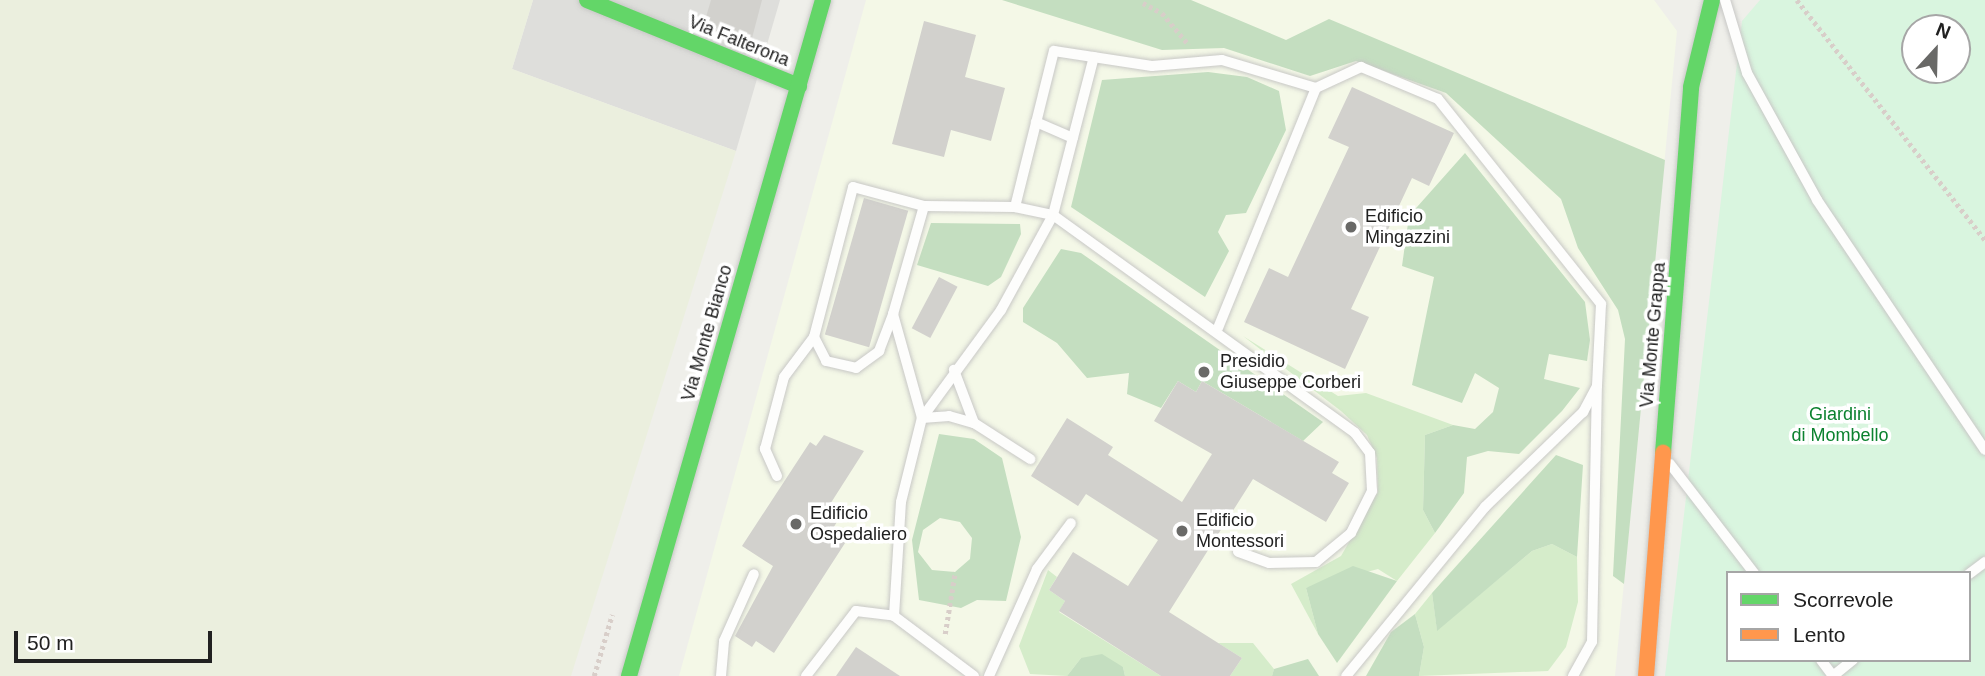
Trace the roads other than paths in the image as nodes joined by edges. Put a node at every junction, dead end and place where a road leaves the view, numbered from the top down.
1 (587, 0) edge
2 (823, 0) edge
3 (1714, 1) edge
4 (1094, 57) junction
5 (799, 86) junction
6 (1315, 89) junction
7 (1036, 122) junction
8 (1073, 138) junction
9 (924, 206) junction
10 (1015, 206) junction
11 (1053, 215) junction
12 (893, 314) junction
13 (1218, 328) junction
14 (814, 337) junction
15 (954, 370) junction
16 (1597, 386) junction
17 (922, 418) junction
18 (974, 423) junction
19 (1985, 450) edge
20 (1660, 452) junction
21 (1030, 459) dead end
22 (777, 476) dead end
23 (1071, 523) dead end
24 (1237, 552) dead end
25 (1752, 571) edge
26 (754, 575) dead end
27 (894, 616) junction
28 (1850, 662) edge
29 (628, 676) edge
30 (721, 676) edge
31 (806, 676) edge
32 (974, 676) edge
33 (989, 676) edge
34 (1346, 676) edge
35 (1573, 676) edge
36 (1646, 676) edge
37 (1833, 676) edge

1 - 5 street, Via Falterona
2 - 5 street, Via Monte Bianco
3 - 19 lane
3 - 20 street, Via Monte Grappa
4 - 6 lane
4 - 7 lane
4 - 8 lane
5 - 29 street, Via Monte Bianco
6 - 13 lane
6 - 16 lane
7 - 8 lane
7 - 10 lane
8 - 11 lane
9 - 10 lane
9 - 12 lane
9 - 14 lane
10 - 11 lane
11 - 13 lane
11 - 15 lane
12 - 14 lane
12 - 17 lane
13 - 24 lane
14 - 22 lane
15 - 17 lane
15 - 18 lane
16 - 34 lane
16 - 35 lane
17 - 18 lane
17 - 27 lane
18 - 21 lane
20 - 25 lane
20 - 36 street, Via Monte Grappa
23 - 33 lane
26 - 30 lane
27 - 31 lane
27 - 32 lane
28 - 37 lane

